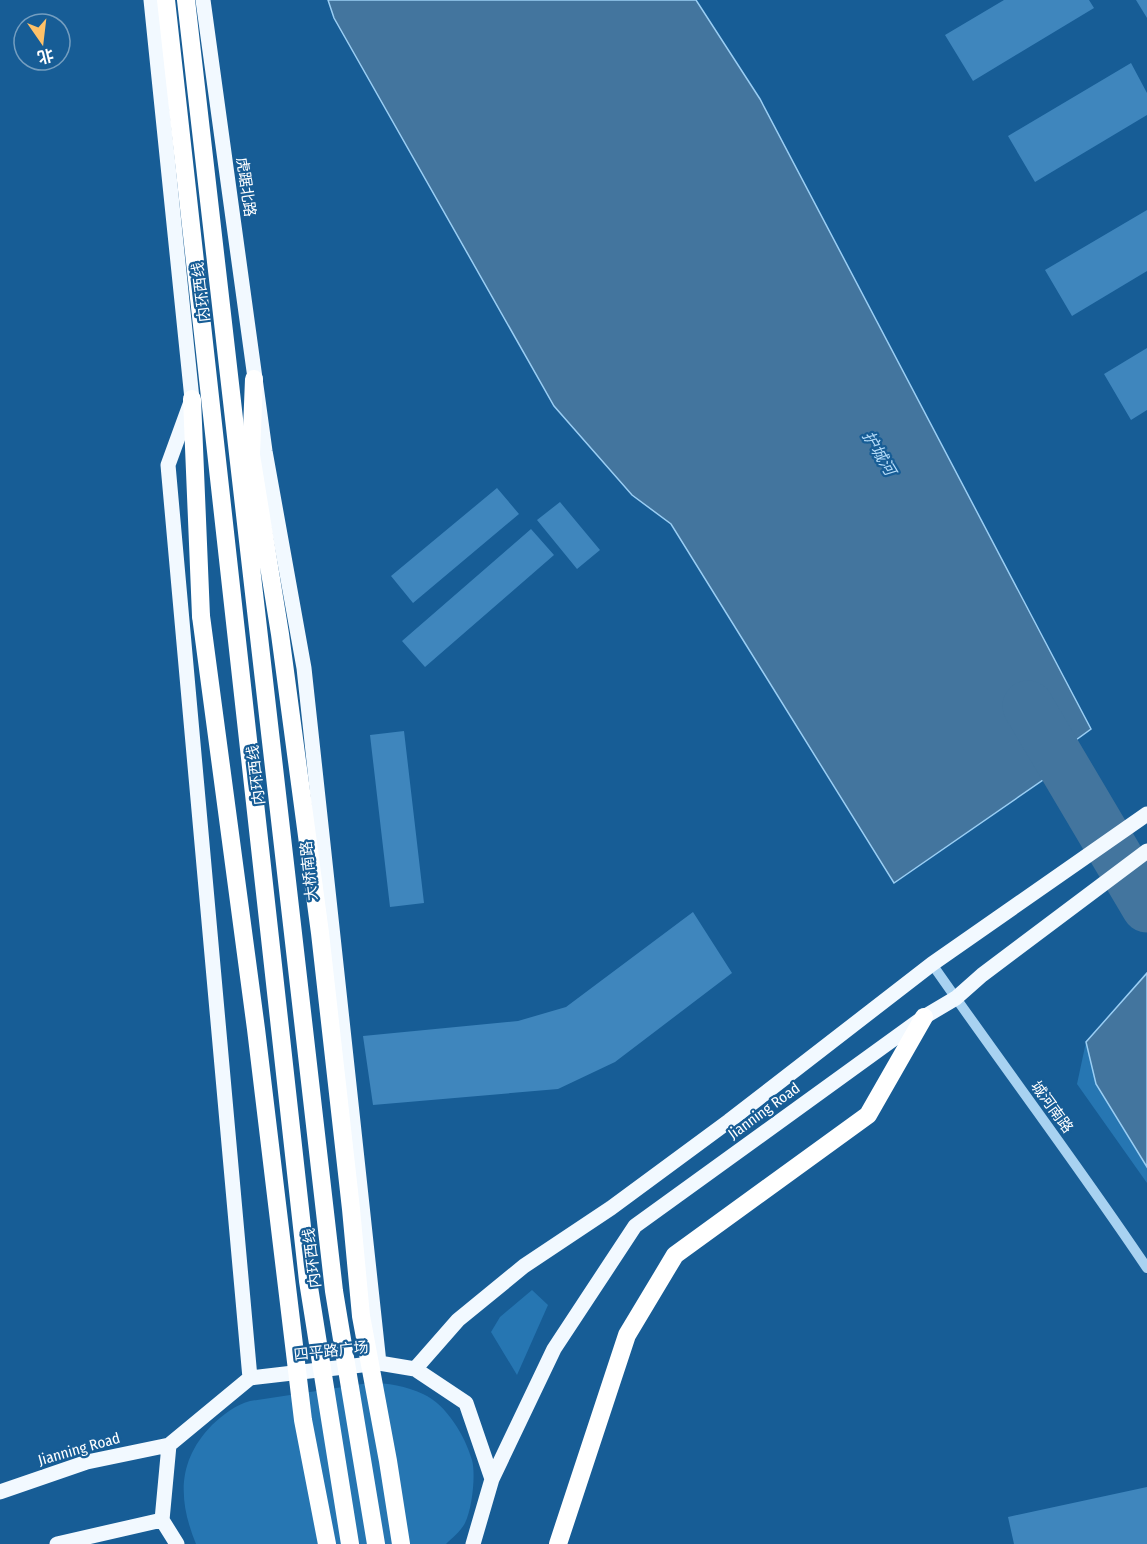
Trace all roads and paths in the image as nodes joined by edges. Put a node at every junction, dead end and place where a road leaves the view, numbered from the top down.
1 (151, 0) edge
2 (166, 0) edge
3 (186, 0) edge
4 (203, 0) edge
5 (254, 379) junction
6 (192, 399) junction
7 (1147, 814) edge
8 (1147, 851) edge
9 (932, 964) junction
10 (956, 998) junction
11 (924, 1017) junction
12 (1147, 1268) edge
13 (379, 1363) junction
14 (415, 1369) junction
15 (250, 1378) junction
16 (169, 1445) junction
17 (492, 1479) junction
18 (0, 1492) edge
19 (162, 1520) junction
20 (57, 1544) edge
21 (177, 1544) edge
22 (327, 1544) edge
23 (350, 1544) edge
24 (376, 1544) edge
25 (401, 1544) edge
26 (472, 1544) edge
27 (558, 1544) edge

1 - 6 main road
2 - 23 highway, 内环西线, bridge
3 - 24 highway, 内环西线, bridge
4 - 5 main road, 虎踞北路
5 - 13 main road, 大桥南路
5 - 25 highway, bridge
6 - 15 main road
6 - 22 highway, bridge
7 - 9 main road, Jianning Road
8 - 10 main road, Jianning Road
9 - 10 street, 城河南路
9 - 14 main road, Jianning Road
10 - 11 main road, Jianning Road
10 - 12 street, 城河南路
11 - 17 main road, Jianning Road
11 - 27 highway
13 - 14 main road, 四平路广场
13 - 15 main road, 四平路广场
14 - 17 main road, 四平路广场
15 - 16 main road
16 - 18 main road, Jianning Road
16 - 19 main road
17 - 26 main road
19 - 20 main road
19 - 21 main road

